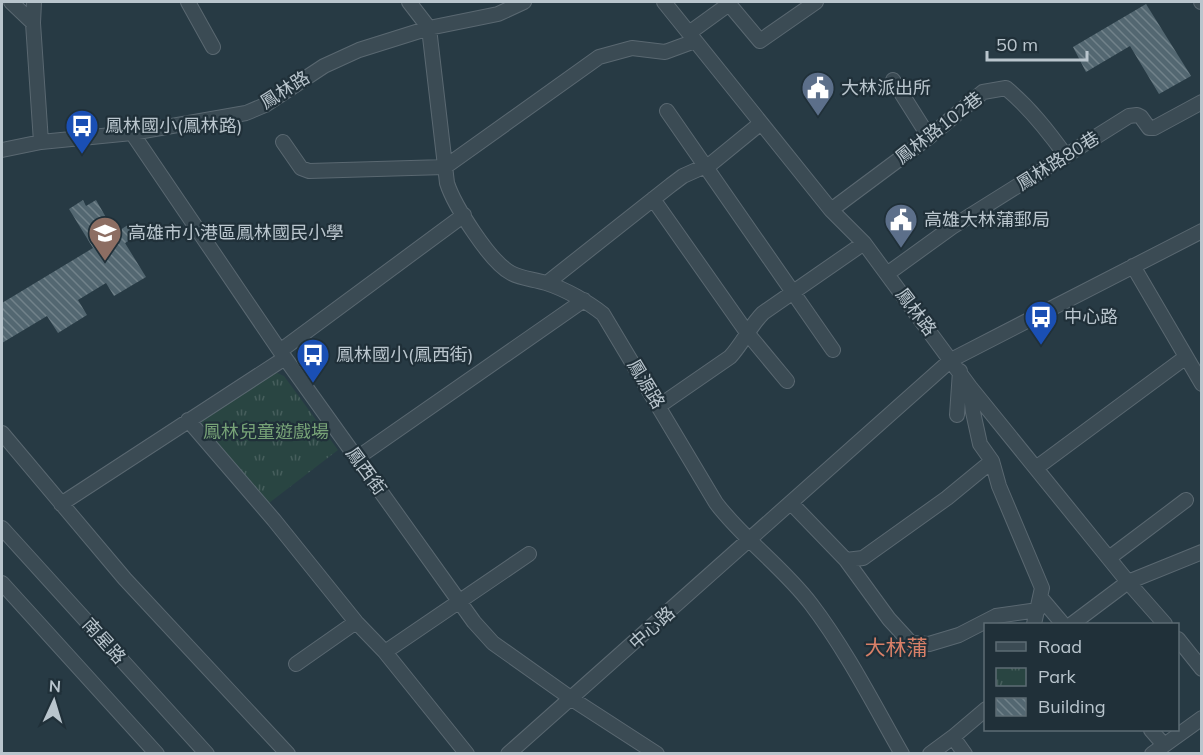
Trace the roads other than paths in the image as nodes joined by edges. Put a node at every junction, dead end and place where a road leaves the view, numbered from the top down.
1 (11, 2) edge
2 (34, 2) edge
3 (188, 2) edge
4 (409, 2) edge
5 (524, 2) edge
6 (664, 2) edge
7 (816, 2) edge
8 (729, 3) edge
9 (33, 24) junction
10 (429, 28) junction
11 (692, 37) junction
12 (213, 47) dead end
13 (893, 80) dead end
14 (1202, 102) edge
15 (667, 111) dead end
16 (761, 123) junction
17 (132, 133) junction
18 (929, 137) junction
19 (283, 141) dead end
20 (41, 142) junction
21 (2, 150) edge
22 (1066, 156) junction
23 (706, 166) junction
24 (445, 167) junction
25 (653, 199) junction
26 (831, 210) junction
27 (464, 215) junction
28 (1202, 231) edge
29 (864, 243) junction
30 (1133, 266) junction
31 (887, 274) junction
32 (547, 283) junction
33 (793, 292) junction
34 (584, 300) junction
35 (748, 334) junction
36 (832, 350) dead end
37 (282, 354) junction
38 (1186, 357) junction
39 (955, 366) junction
40 (787, 381) dead end
41 (1202, 384) edge
42 (970, 387) junction
43 (659, 406) junction
44 (957, 415) dead end
45 (188, 420) junction
46 (2, 434) edge
47 (357, 458) junction
48 (992, 461) junction
49 (1036, 468) junction
50 (1186, 500) dead end
51 (62, 504) junction
52 (791, 504) junction
53 (2, 528) edge
54 (750, 540) junction
55 (1202, 552) edge
56 (529, 554) dead end
57 (1109, 558) junction
58 (846, 560) junction
59 (1128, 582) junction
60 (2, 583) edge
61 (459, 601) junction
62 (1039, 604) junction
63 (1000, 620) edge
64 (356, 622) junction
65 (1034, 623) edge
66 (1062, 623) edge
67 (1073, 623) edge
68 (1164, 623) edge
69 (984, 626) edge
70 (1179, 640) edge
71 (385, 652) junction
72 (296, 664) dead end
73 (1200, 664) edge
74 (572, 699) junction
75 (984, 711) edge
76 (1202, 717) edge
77 (1152, 731) edge
78 (953, 737) junction
79 (1164, 745) junction
80 (157, 753) edge
81 (207, 753) edge
82 (288, 753) edge
83 (466, 753) edge
84 (508, 753) edge
85 (657, 753) edge
86 (902, 753) edge
87 (930, 753) edge
88 (965, 753) edge
89 (1152, 753) edge

1 - 9 street
2 - 9 street
3 - 12 street
4 - 10 street
5 - 10 street, 鳳林路
6 - 11 street, 鳳林路
7 - 8 street
8 - 11 street
9 - 20 street
10 - 17 street, 鳳林路
10 - 24 street, 鳳源路
11 - 16 street, 鳳林路
11 - 24 street
13 - 18 street
14 - 22 street, 鳳林路80巷
15 - 23 street
16 - 23 street
16 - 26 street, 鳳林路
17 - 20 street, 鳳林路
17 - 37 street, 鳳西街
18 - 22 street, 鳳林路102巷
18 - 26 street, 鳳林路102巷
19 - 24 street
20 - 21 street, 鳳林路
22 - 31 street, 鳳林路80巷
23 - 25 street
23 - 33 street
24 - 27 street, 鳳源路
25 - 32 street
25 - 35 street
26 - 29 street, 鳳林路
27 - 32 street, 鳳源路
27 - 37 street
28 - 30 street, 中心路
29 - 31 street, 鳳林路
29 - 33 street
30 - 38 street
30 - 39 street, 中心路
31 - 39 street, 鳳林路
32 - 34 street, 鳳源路
33 - 35 street
33 - 36 street
34 - 43 street, 鳳源路
34 - 47 street
35 - 40 street
35 - 43 street
37 - 45 street
37 - 47 street, 鳳西街
38 - 41 street
38 - 49 street
39 - 42 street, 鳳林路
39 - 44 street
39 - 52 street, 中心路
42 - 48 street
42 - 49 street, 鳳林路
43 - 54 street, 鳳源路
45 - 51 street
45 - 64 street
46 - 51 street
47 - 61 street, 鳳西街
48 - 58 street
48 - 62 street
49 - 57 street, 鳳林路
50 - 57 street
51 - 82 street
52 - 54 street, 中心路
52 - 58 street
53 - 81 street, 南星路
54 - 74 street, 中心路
54 - 86 street, 鳳源路
55 - 59 street
56 - 61 street
57 - 59 street, 鳳林路
58 - 69 street
59 - 67 street
59 - 68 street, 鳳林路
60 - 80 street, 南星路
61 - 71 street
61 - 74 street, 鳳西街
62 - 63 street
62 - 65 street
62 - 66 street
64 - 71 street
64 - 72 street
70 - 73 street
71 - 83 street
74 - 84 street, 中心路
74 - 85 street, 鳳西街
75 - 78 street
76 - 79 street
77 - 79 street
78 - 87 street
78 - 88 street
79 - 89 street

